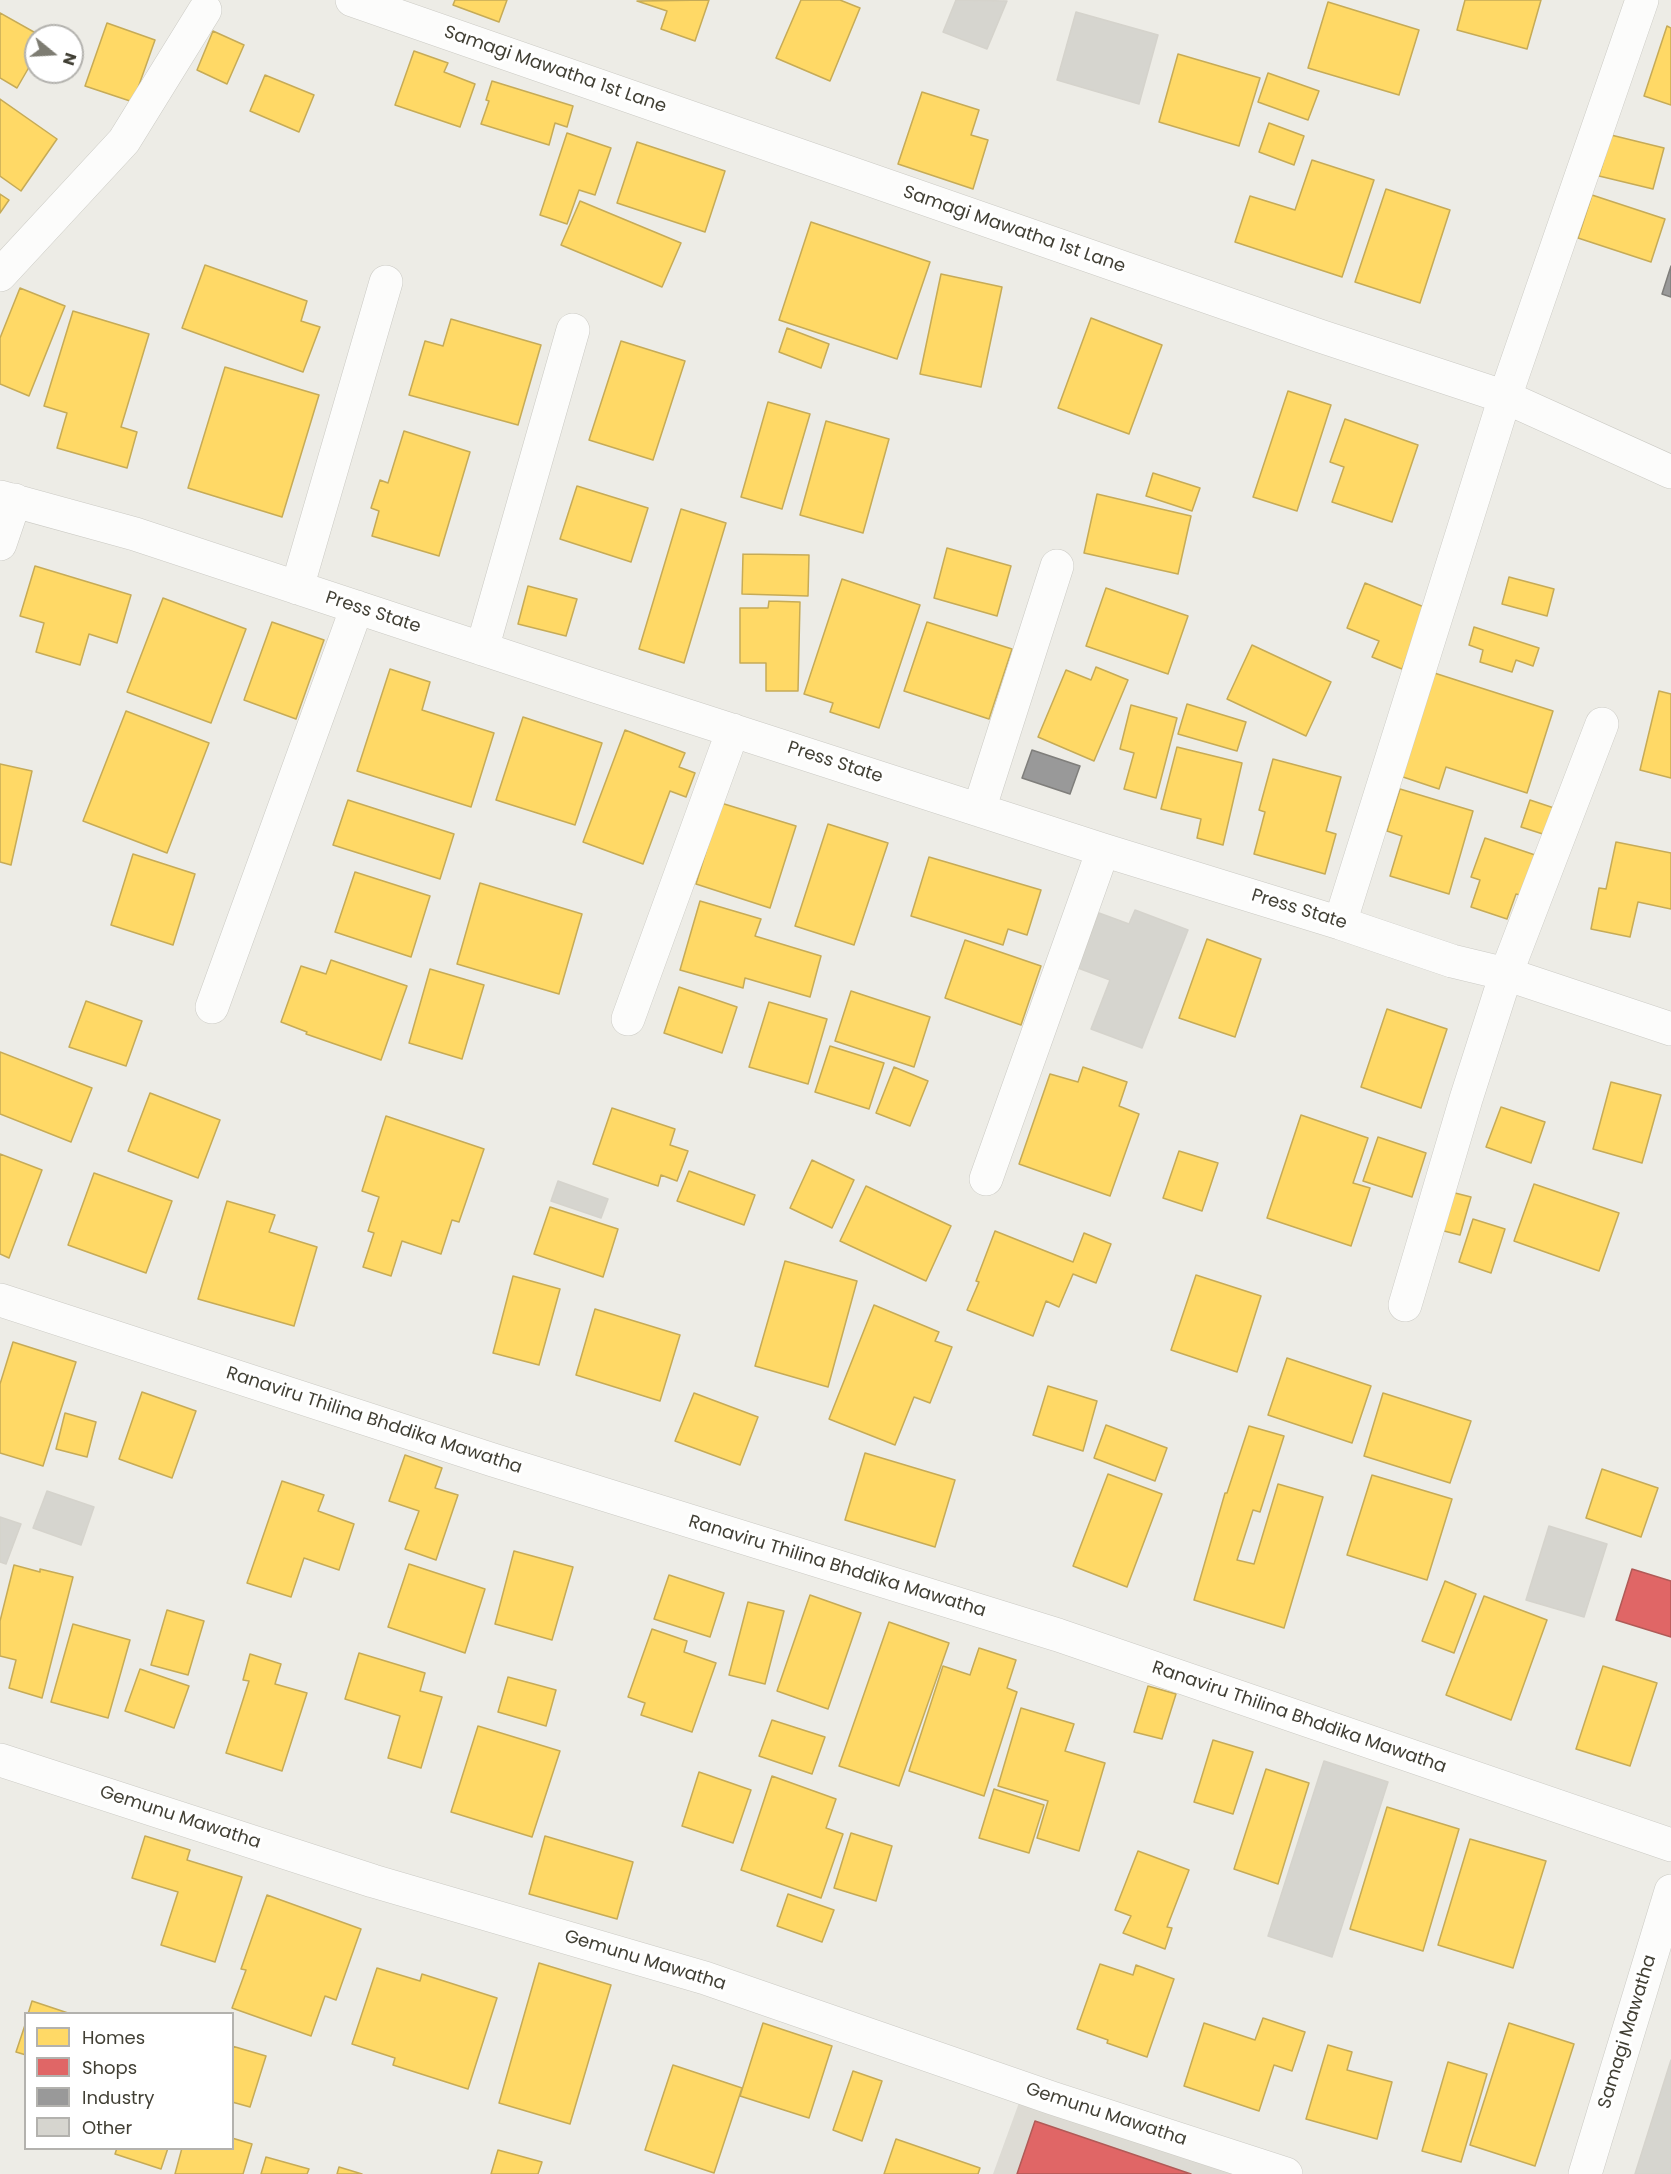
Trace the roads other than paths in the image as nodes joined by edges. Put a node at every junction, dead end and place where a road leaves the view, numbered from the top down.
1 (352, 0) edge
2 (1642, 0) edge
3 (205, 10) dead end
4 (0, 275) edge
5 (386, 282) dead end
6 (573, 330) dead end
7 (1505, 397) junction
8 (1671, 472) edge
9 (7, 499) edge
10 (0, 544) edge
11 (1057, 566) dead end
12 (297, 588) junction
13 (357, 607) junction
14 (482, 649) junction
15 (1602, 724) dead end
16 (733, 730) junction
17 (979, 810) junction
18 (1103, 850) junction
19 (1340, 923) junction
20 (1506, 974) junction
21 (212, 1007) dead end
22 (628, 1019) dead end
23 (1671, 1029) edge
24 (986, 1179) dead end
25 (0, 1300) edge
26 (1405, 1305) dead end
27 (0, 1760) edge
28 (1671, 1845) edge
29 (1671, 1891) edge
30 (1286, 2174) edge
31 (1585, 2174) edge

1 - 7 street, Samagi Mawatha 1st Lane
2 - 7 street
3 - 4 street
5 - 12 street
6 - 14 street
7 - 8 street, Samagi Mawatha 1st Lane
7 - 19 street
9 - 10 street
9 - 12 street, Press State
11 - 17 street
12 - 13 street, Press State
13 - 14 street, Press State
13 - 21 street
14 - 16 street, Press State
15 - 20 street
16 - 17 street, Press State
16 - 22 street
17 - 18 street, Press State
18 - 19 street, Press State
18 - 24 street
19 - 20 street, Press State
20 - 23 street, Press State
20 - 26 street
25 - 28 street, Ranaviru Thilina Bhddika Mawatha
27 - 30 street, Gemunu Mawatha
29 - 31 street, Samagi Mawatha

